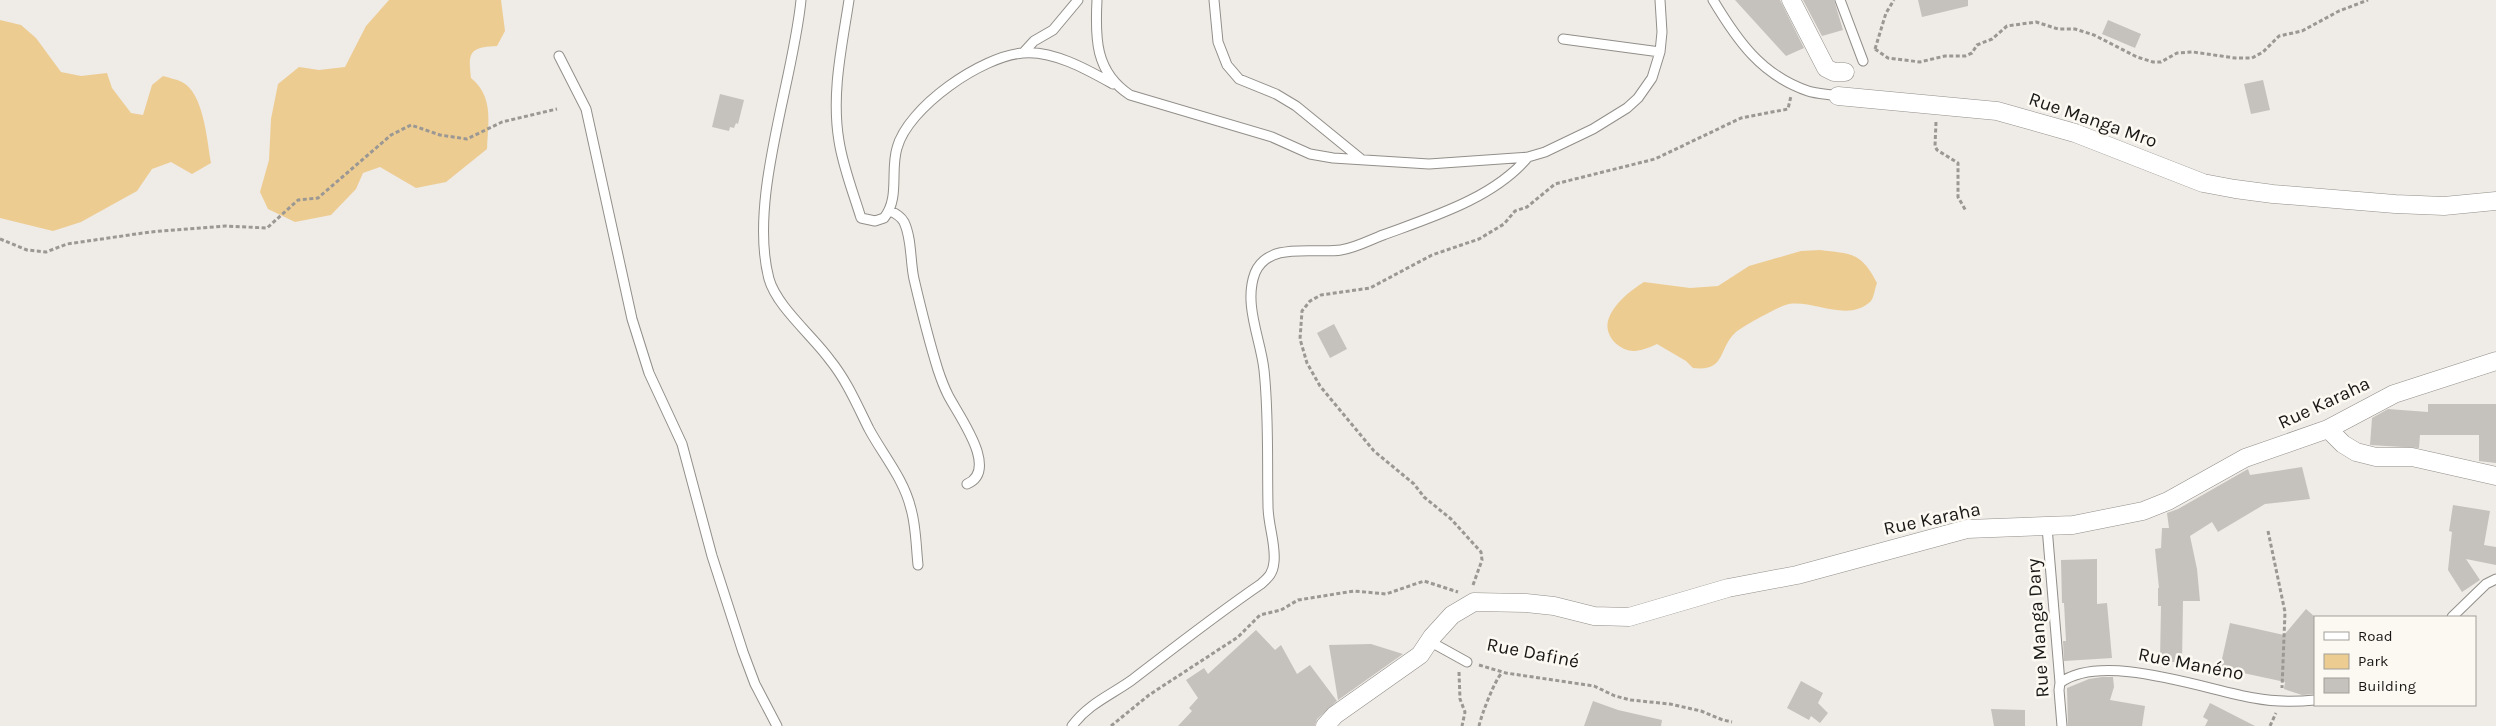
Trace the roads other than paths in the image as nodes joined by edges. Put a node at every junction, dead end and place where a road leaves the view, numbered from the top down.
1 (802, 0) edge
2 (850, 0) edge
3 (1078, 0) edge
4 (1097, 0) edge
5 (1214, 0) edge
6 (1660, 0) edge
7 (1713, 0) edge
8 (1791, 0) edge
9 (1840, 0) edge
10 (1562, 39) dead end
11 (1660, 52) junction
12 (1023, 53) junction
13 (559, 56) dead end
14 (1863, 61) dead end
15 (1845, 72) dead end
16 (1115, 85) junction
17 (1838, 96) joint
18 (1528, 157) junction
19 (1361, 160) junction
20 (2496, 201) edge
21 (890, 211) junction
22 (2496, 361) edge
23 (2328, 429) junction
24 (2496, 476) edge
25 (967, 484) dead end
26 (2046, 527) junction
27 (918, 565) dead end
28 (2496, 579) edge
29 (2453, 616) edge
30 (1429, 641) junction
31 (1467, 662) road end
32 (2060, 683) junction
33 (2314, 700) edge
34 (777, 726) edge
35 (1072, 726) edge
36 (1325, 726) edge
37 (2062, 726) edge

1 - 27 lane
2 - 21 lane
3 - 12 lane
4 - 16 lane
5 - 19 lane
6 - 11 lane
7 - 17 lane, Rue Manga Mro
8 - 15 street
9 - 14 lane
10 - 11 lane
11 - 18 lane
12 - 16 lane
12 - 21 lane
13 - 34 lane
16 - 19 lane
17 - 20 street, Rue Manga Mro
18 - 19 lane
18 - 35 lane
21 - 25 lane
22 - 23 street, Rue Karaha
23 - 24 street
23 - 26 street, Rue Karaha
26 - 30 street, Rue Karaha
26 - 32 lane, Rue Manga Dary
28 - 29 lane
30 - 31 lane, Rue Dafiné
30 - 36 street
32 - 33 lane, Rue Manéno
32 - 37 lane, Rue Manga Dary

